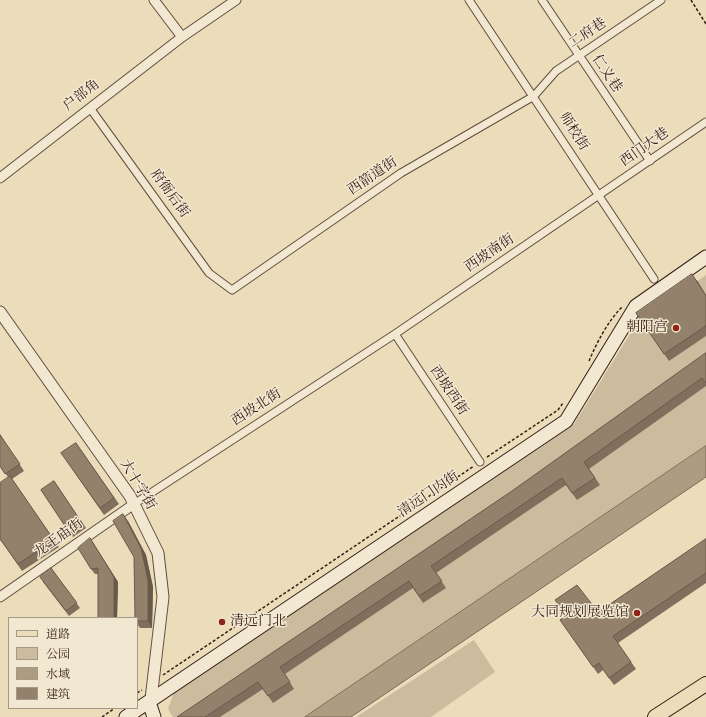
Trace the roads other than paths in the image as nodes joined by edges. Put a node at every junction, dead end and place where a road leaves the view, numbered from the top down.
1 (154, 0) edge
2 (236, 0) edge
3 (469, 0) edge
4 (542, 0) edge
5 (661, 0) edge
6 (182, 37) junction
7 (579, 56) junction
8 (534, 96) junction
9 (90, 108) junction
10 (706, 122) edge
11 (650, 161) junction
12 (0, 178) edge
13 (599, 196) junction
14 (706, 257) edge
15 (654, 279) dead end
16 (232, 290) joint
17 (0, 312) edge
18 (395, 334) junction
19 (480, 462) road end
20 (134, 504) junction
21 (0, 597) edge
22 (706, 684) edge
23 (149, 702) junction
24 (126, 717) edge
25 (154, 717) edge
26 (655, 717) edge

1 - 6 street
2 - 6 street, 户部角
3 - 8 street, 师校街
4 - 7 street, 仁义巷
5 - 7 street, 二府巷
6 - 9 street, 户部角
7 - 8 street, 二府巷
7 - 11 street, 仁义巷
8 - 13 street, 师校街
8 - 16 street, 西箭道街
9 - 12 street, 户部角
9 - 16 street, 府衙后街
10 - 11 street, 西门大巷
11 - 13 street, 西门大巷
13 - 15 street, 师校街
13 - 18 street, 西坡南街
14 - 23 main road, 清远门内街
17 - 20 street, 大十字街
18 - 19 street, 西坡西街
18 - 20 street, 西坡北街
20 - 21 street, 龙王庙街
20 - 23 street, 大十字街
22 - 26 main road
23 - 24 main road, 清远门内街
23 - 25 main road

